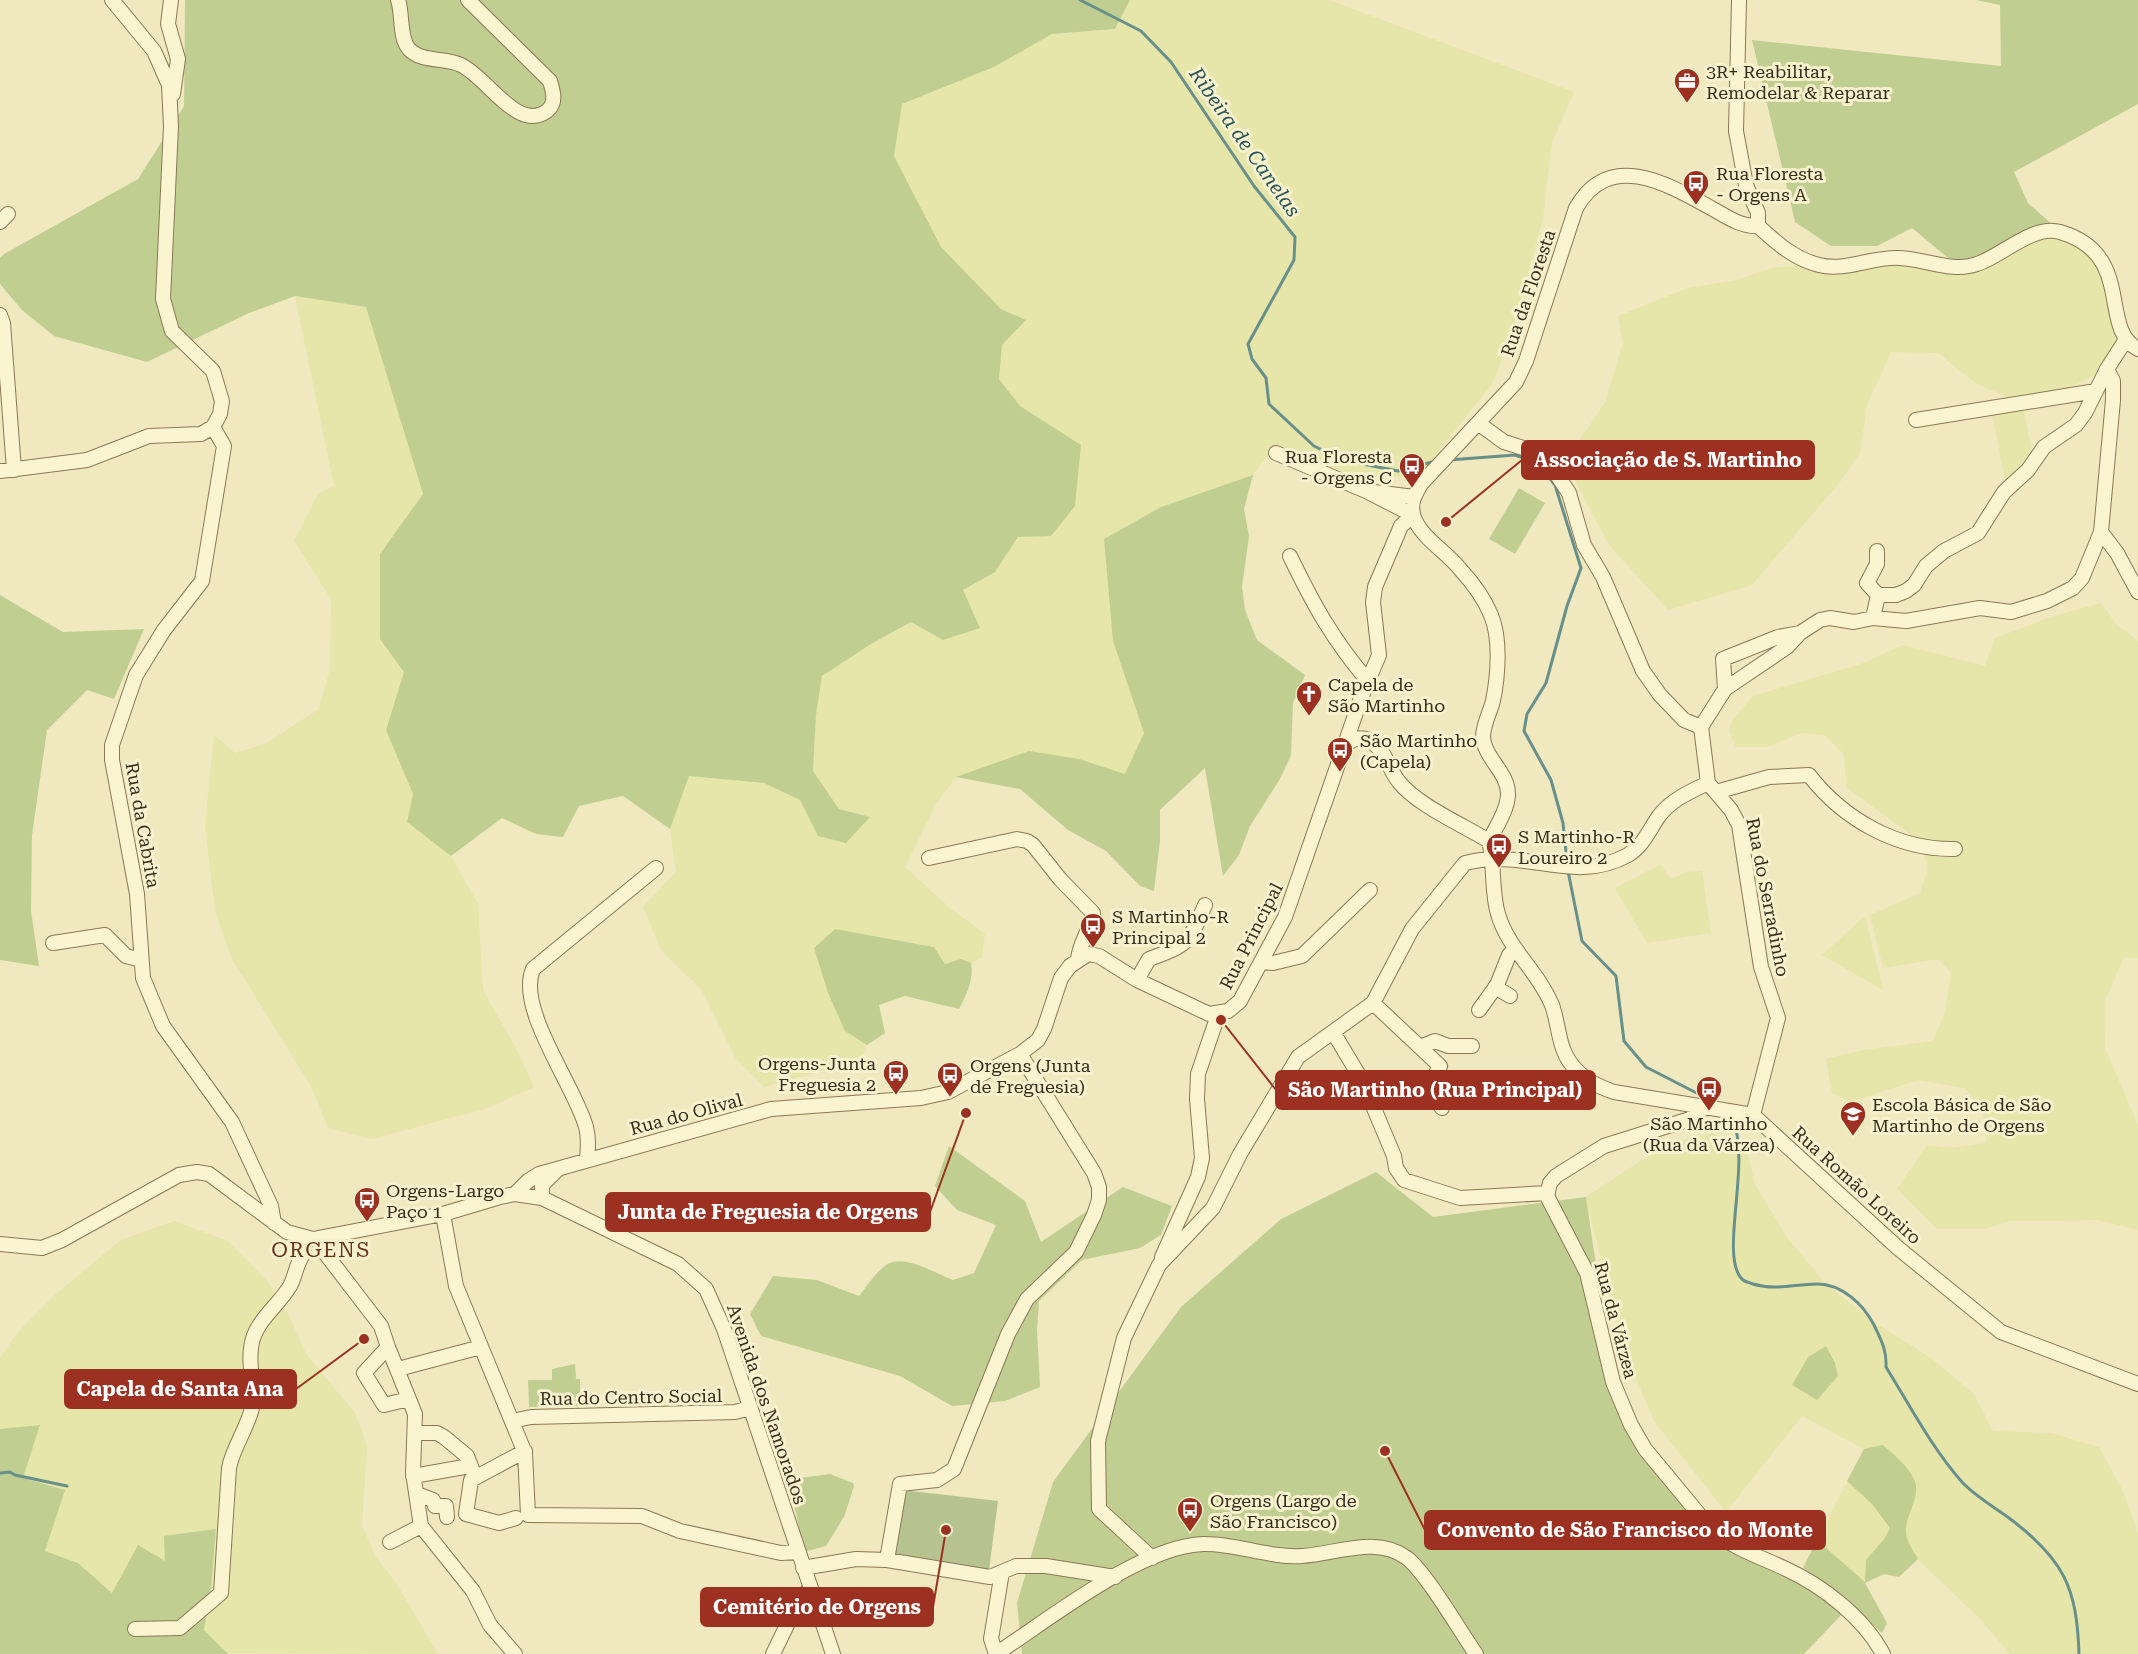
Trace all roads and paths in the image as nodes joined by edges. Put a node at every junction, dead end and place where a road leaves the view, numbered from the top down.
1 (112, 0) edge
2 (171, 0) edge
3 (398, 0) edge
4 (468, 0) edge
5 (1739, 0) edge
6 (172, 99) junction
7 (1758, 226) junction
8 (0, 315) edge
9 (2125, 341) junction
10 (2138, 349) edge
11 (2107, 369) junction
12 (2096, 392) junction
13 (1916, 420) dead end
14 (1478, 423) junction
15 (213, 427) junction
16 (1276, 453) dead end
17 (7, 471) edge
18 (1366, 490) junction
19 (1414, 497) junction
20 (1413, 515) junction
21 (2101, 532) junction
22 (1876, 551) dead end
23 (1290, 556) dead end
24 (2138, 592) edge
25 (1878, 595) junction
26 (1874, 618) junction
27 (1800, 633) junction
28 (1368, 681) junction
29 (1725, 689) junction
30 (1701, 727) junction
31 (1344, 746) junction
32 (1712, 787) junction
33 (1489, 841) junction
34 (1955, 849) dead end
35 (929, 858) dead end
36 (1493, 859) junction
37 (656, 868) dead end
38 (1370, 890) dead end
39 (1205, 905) dead end
40 (53, 943) dead end
41 (1514, 950) junction
42 (141, 960) junction
43 (1078, 960) junction
44 (1261, 962) junction
45 (1137, 980) junction
46 (1495, 987) junction
47 (1510, 996) dead end
48 (1373, 1003) junction
49 (1479, 1010) dead end
50 (1218, 1015) junction
51 (1333, 1032) junction
52 (1472, 1046) dead end
53 (1420, 1047) junction
54 (1020, 1054) junction
55 (1442, 1108) dead end
56 (1704, 1108) junction
57 (1753, 1115) junction
58 (587, 1160) junction
59 (561, 1166) junction
60 (1548, 1193) junction
61 (515, 1194) junction
62 (542, 1198) junction
63 (443, 1214) junction
64 (274, 1223) junction
65 (291, 1233) junction
66 (338, 1234) junction
67 (0, 1244) edge
68 (326, 1252) junction
69 (303, 1253) junction
70 (1159, 1264) junction
71 (388, 1347) junction
72 (481, 1347) junction
73 (398, 1369) junction
74 (2138, 1384) edge
75 (409, 1399) junction
76 (750, 1408) junction
77 (512, 1421) junction
78 (416, 1433) junction
79 (525, 1451) junction
80 (473, 1472) junction
81 (413, 1476) junction
82 (417, 1494) junction
83 (468, 1503) junction
84 (522, 1517) junction
85 (421, 1526) junction
86 (390, 1542) dead end
87 (798, 1552) junction
88 (1152, 1558) junction
89 (887, 1560) junction
90 (804, 1568) junction
91 (1002, 1572) junction
92 (1115, 1577) junction
93 (810, 1589) junction
94 (135, 1629) dead end
95 (515, 1654) edge
96 (773, 1654) edge
97 (833, 1654) edge
98 (996, 1654) edge
99 (1476, 1654) edge
100 (1883, 1654) edge

1 - 6 street
2 - 6 street
3 - 4 street
5 - 7 street
6 - 15 street
7 - 9 street
7 - 14 street, Rua da Floresta
8 - 17 street
9 - 10 street
9 - 11 street
11 - 12 street
11 - 21 street
12 - 13 street
12 - 25 street
14 - 19 street, Rua da Floresta
14 - 30 street
15 - 17 street
15 - 42 street, Rua da Cabrita
16 - 18 street
18 - 19 street
18 - 20 street
19 - 20 street
20 - 28 street, Rua Principal
20 - 33 street
21 - 24 street
21 - 26 street
22 - 25 street
23 - 28 street
25 - 26 street
26 - 27 street
27 - 29 street
27 - 29 street
28 - 31 street, Rua Principal
29 - 30 street
30 - 32 street
31 - 33 street
31 - 44 street, Rua Principal
32 - 34 street
32 - 36 street
32 - 57 street, Rua do Serradinho
33 - 36 street
35 - 43 street
36 - 41 street
36 - 48 street
37 - 58 street
38 - 44 street
39 - 45 street
40 - 42 street
41 - 46 street
41 - 56 street
42 - 64 street, Rua da Cabrita
43 - 45 street, Rua Principal
43 - 54 street, Rua do Olival
44 - 50 street, Rua Principal
45 - 50 street, Rua Principal
46 - 47 street
46 - 49 street
48 - 51 street
48 - 53 street
50 - 70 street
51 - 60 street
51 - 70 street
52 - 53 street
53 - 55 street
54 - 58 street, Rua do Olival
54 - 89 street
56 - 57 street
56 - 60 street
57 - 74 street, Rua Romão Loreiro
58 - 59 street, Rua do Olival
59 - 61 street, Rua do Olival
59 - 62 street
60 - 100 street, Rua da Várzea
61 - 62 street, Avenida dos Namorados
61 - 63 street, Avenida dos Namorados
62 - 76 street, Avenida dos Namorados
63 - 66 street, Avenida dos Namorados
63 - 72 street
64 - 65 street, Avenida dos Namorados
64 - 67 street, Avenida dos Namorados
65 - 66 street, Avenida dos Namorados
65 - 69 street
66 - 68 street
68 - 69 street
68 - 71 street
69 - 94 street
70 - 88 street
71 - 73 street
71 - 75 street
72 - 73 street
72 - 77 street
73 - 75 street
75 - 78 street
76 - 77 street, Rua do Centro Social
76 - 87 street, Avenida dos Namorados
77 - 79 street
78 - 80 street
78 - 81 street
79 - 80 street
79 - 84 street
80 - 81 street
80 - 83 street
81 - 82 street
82 - 83 street
82 - 85 street
83 - 84 street
84 - 87 street
85 - 86 street
85 - 95 street
87 - 90 street, Avenida dos Namorados
88 - 92 street
88 - 99 street
89 - 90 street
89 - 91 street
90 - 93 street, Avenida dos Namorados
91 - 92 street
91 - 98 street
92 - 98 street
93 - 96 street
93 - 97 street, Avenida dos Namorados

